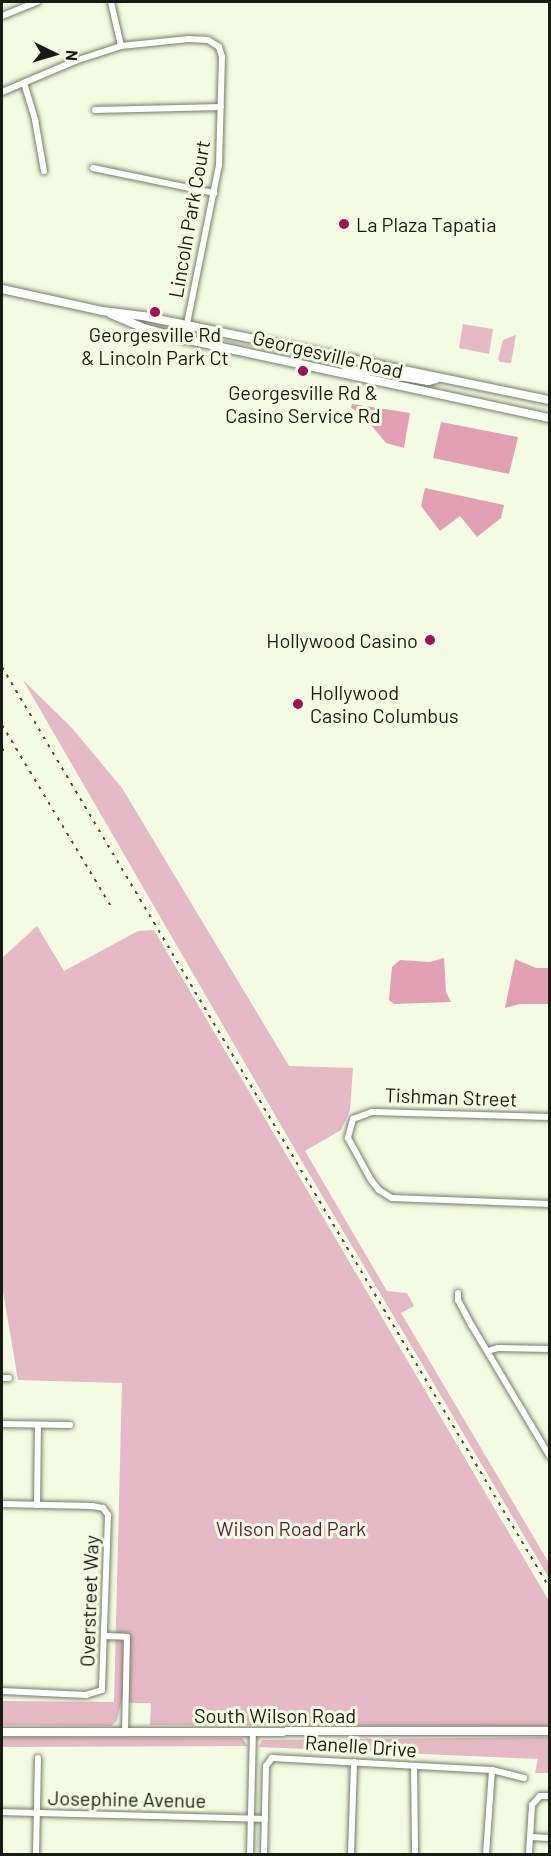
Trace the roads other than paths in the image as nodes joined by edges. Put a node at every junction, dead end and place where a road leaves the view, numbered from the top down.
1 (37, 2) edge
2 (111, 2) edge
3 (2, 16) edge
4 (121, 46) junction
5 (24, 83) junction
6 (2, 92) edge
7 (221, 107) junction
8 (95, 110) dead end
9 (93, 168) dead end
10 (44, 171) dead end
11 (214, 193) junction
12 (2, 289) edge
13 (102, 311) junction
14 (186, 325) junction
15 (184, 339) junction
16 (327, 371) junction
17 (439, 378) junction
18 (549, 400) edge
19 (549, 418) edge
20 (549, 1117) edge
21 (549, 1204) edge
22 (458, 1293) dead end
23 (549, 1349) edge
24 (488, 1351) junction
25 (2, 1424) edge
26 (38, 1425) junction
27 (70, 1425) dead end
28 (549, 1455) edge
29 (2, 1504) edge
30 (37, 1504) junction
31 (104, 1636) junction
32 (2, 1691) edge
33 (549, 1731) edge
34 (2, 1732) edge
35 (253, 1732) junction
36 (124, 1733) junction
37 (38, 1758) dead end
38 (354, 1762) junction
39 (414, 1766) junction
40 (492, 1770) junction
41 (524, 1778) dead end
42 (549, 1796) edge
43 (2, 1812) edge
44 (36, 1813) junction
45 (251, 1818) junction
46 (265, 1819) junction
47 (530, 1837) junction
48 (549, 1838) edge
49 (36, 1854) edge
50 (250, 1854) edge
51 (264, 1854) edge
52 (351, 1854) edge
53 (415, 1854) edge
54 (486, 1854) edge
55 (529, 1854) edge

1 - 3 street
2 - 4 street
4 - 5 street
4 - 7 street, Lincoln Park Court
5 - 6 street
5 - 10 street
7 - 8 street
7 - 11 street, Lincoln Park Court
9 - 11 street
11 - 14 street, Lincoln Park Court
12 - 13 main road, Georgesville Road
13 - 14 main road, Georgesville Road
13 - 15 main road, Georgesville Road
14 - 15 street, Lincoln Park Court
14 - 17 main road, Georgesville Road
15 - 16 main road, Georgesville Road
16 - 17 main road
16 - 19 main road, Georgesville Road
17 - 18 main road, Georgesville Road
20 - 21 street, Tishman Street
22 - 24 street
23 - 24 street
24 - 28 street
25 - 26 street
26 - 27 street
26 - 30 street
29 - 30 street, Overstreet Way
30 - 31 street, Overstreet Way
31 - 32 street, Overstreet Way
31 - 36 street
33 - 35 main road, South Wilson Road
34 - 36 main road, South Wilson Road
35 - 36 main road, South Wilson Road
35 - 45 street
37 - 44 street
38 - 39 street, Ranelle Drive
38 - 46 street, Ranelle Drive
38 - 52 street
39 - 40 street, Ranelle Drive
39 - 53 street
40 - 41 street, Ranelle Drive
40 - 54 street
42 - 47 street
43 - 44 street, Josephine Avenue
44 - 45 street, Josephine Avenue
44 - 49 street
45 - 46 street
45 - 50 street
46 - 51 street
47 - 48 street
47 - 55 street

